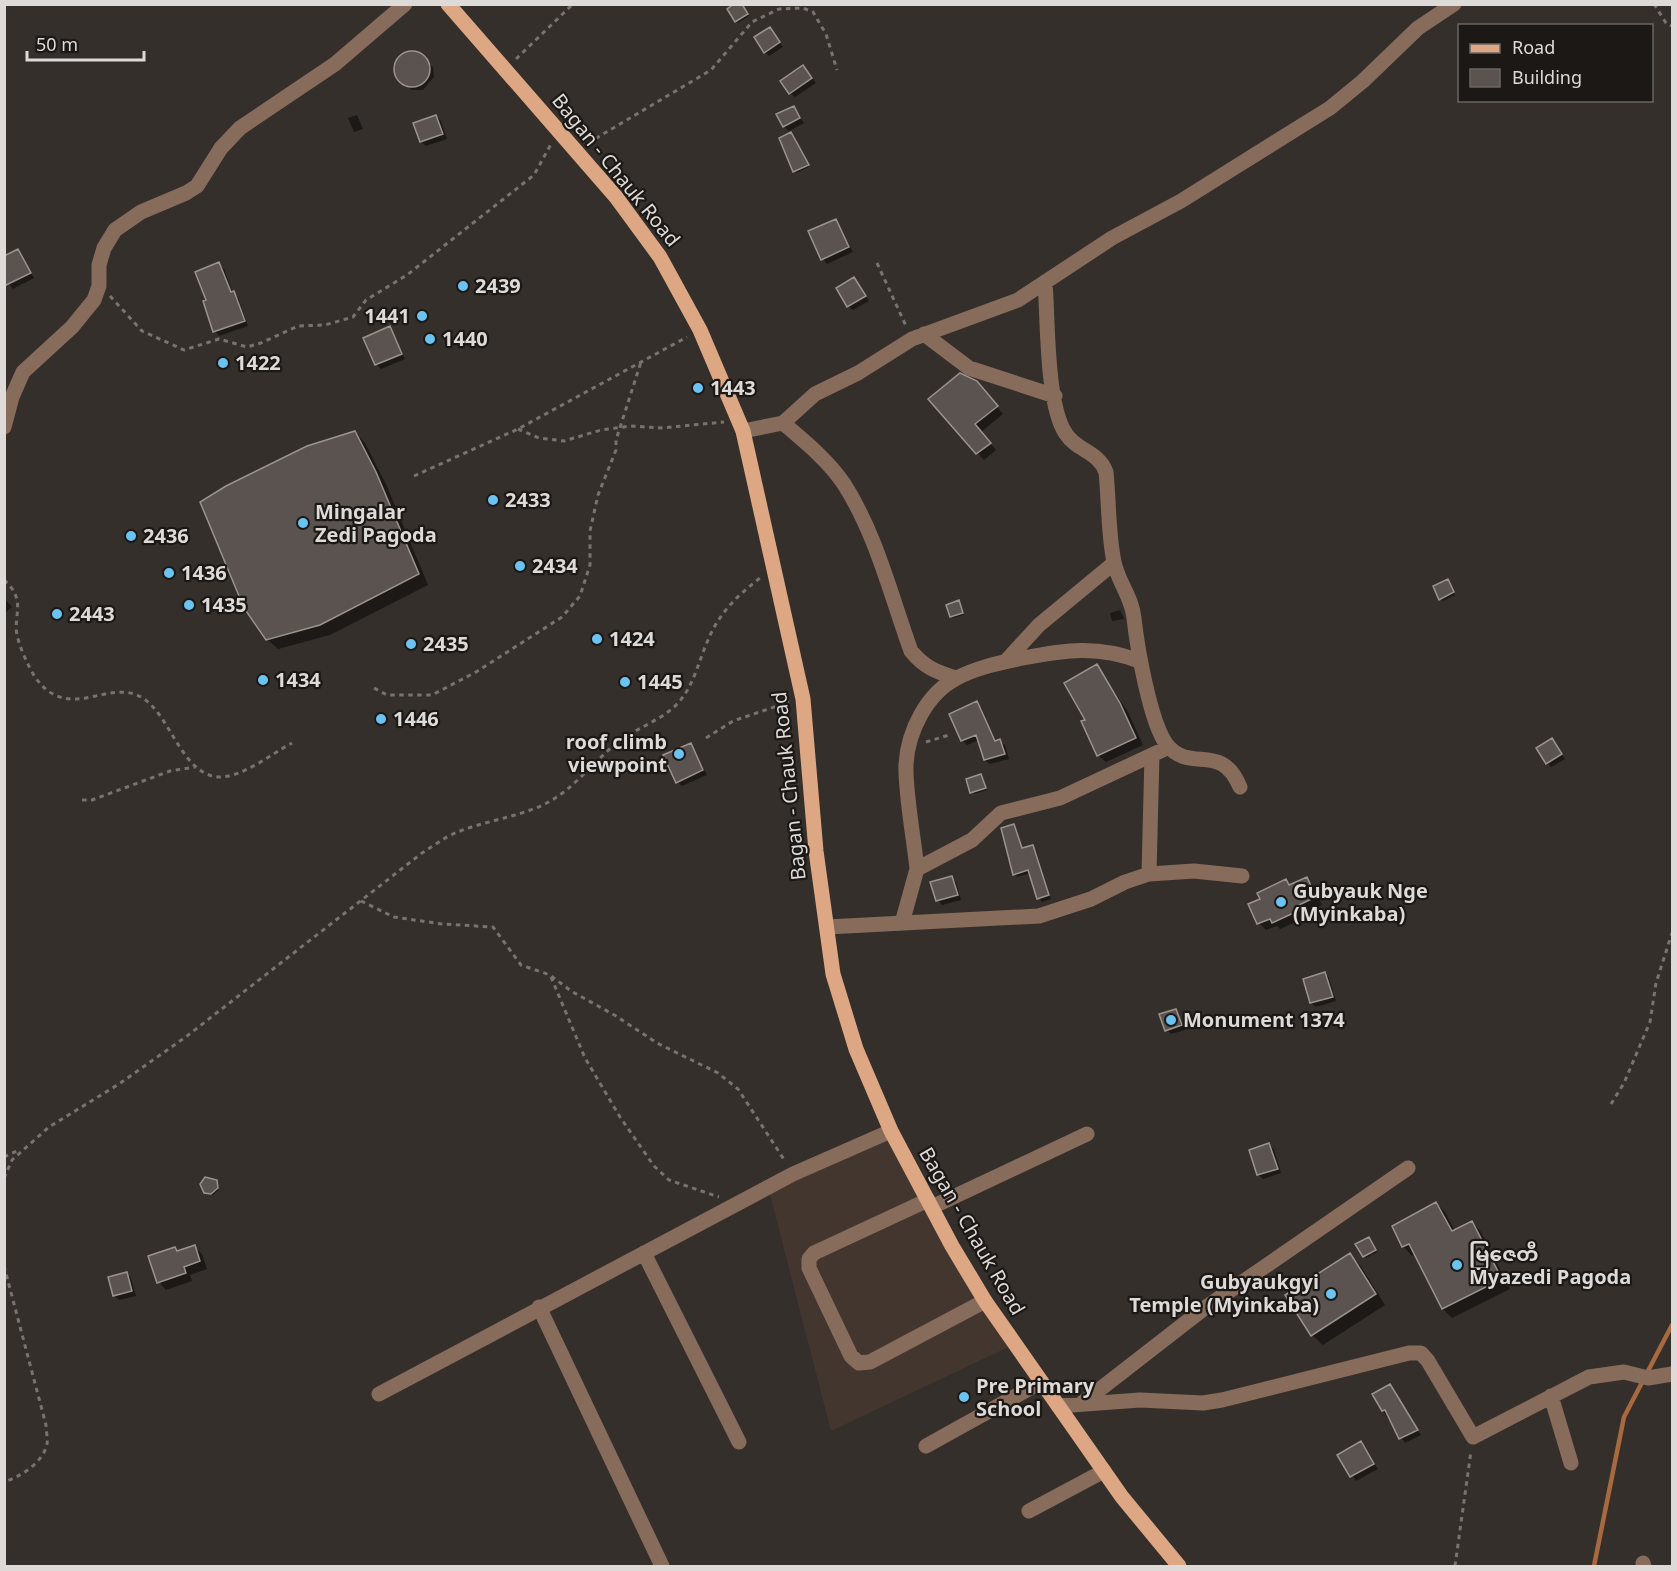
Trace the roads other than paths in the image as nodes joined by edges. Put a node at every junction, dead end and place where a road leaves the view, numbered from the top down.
1 (405, 4) edge
2 (448, 4) edge
3 (1454, 4) edge
4 (1045, 282) junction
5 (918, 336) junction
6 (1054, 396) junction
7 (783, 423) junction
8 (742, 426) junction
9 (4, 427) edge
10 (1114, 563) junction
11 (1139, 661) junction
12 (1005, 662) junction
13 (956, 678) junction
14 (1169, 747) junction
15 (1152, 755) junction
16 (1240, 787) dead end
17 (917, 869) junction
18 (1149, 874) junction
19 (1242, 876) dead end
20 (902, 923) junction
21 (827, 927) junction
22 (891, 1131) junction
23 (1088, 1134) dead end
24 (1407, 1167) dead end
25 (930, 1203) junction
26 (644, 1253) junction
27 (985, 1301) junction
28 (539, 1307) junction
29 (1672, 1374) edge
30 (1041, 1382) junction
31 (379, 1394) dead end
32 (1551, 1396) junction
33 (1081, 1404) junction
34 (1058, 1406) junction
35 (739, 1442) dead end
36 (926, 1446) dead end
37 (1571, 1463) dead end
38 (1104, 1472) junction
39 (1029, 1511) dead end
40 (662, 1566) edge
41 (1177, 1566) edge

1 - 9 street
2 - 8 main road, Bagan - Chauk Road
3 - 4 street
4 - 5 street
4 - 6 street
5 - 6 street
5 - 7 street
6 - 10 street
7 - 8 street
7 - 13 street
8 - 21 main road, Bagan - Chauk Road
10 - 11 street
10 - 12 street
11 - 12 street
11 - 14 street
12 - 13 street
13 - 17 street
14 - 15 street
14 - 16 street
15 - 17 street
15 - 18 street
17 - 20 street
18 - 19 street
18 - 20 street
20 - 21 street
21 - 22 main road, Bagan - Chauk Road
22 - 25 main road, Bagan - Chauk Road
22 - 26 street
23 - 25 street
24 - 33 street
25 - 27 main road, Bagan - Chauk Road
25 - 27 street
26 - 28 street
26 - 35 street
27 - 30 main road, Bagan - Chauk Road
28 - 31 street
28 - 40 street
29 - 32 street
30 - 34 main road, Bagan - Chauk Road
30 - 36 street
32 - 33 street
32 - 37 street
33 - 34 street
34 - 38 main road, Bagan - Chauk Road
38 - 39 street
38 - 41 main road, Bagan - Chauk Road

